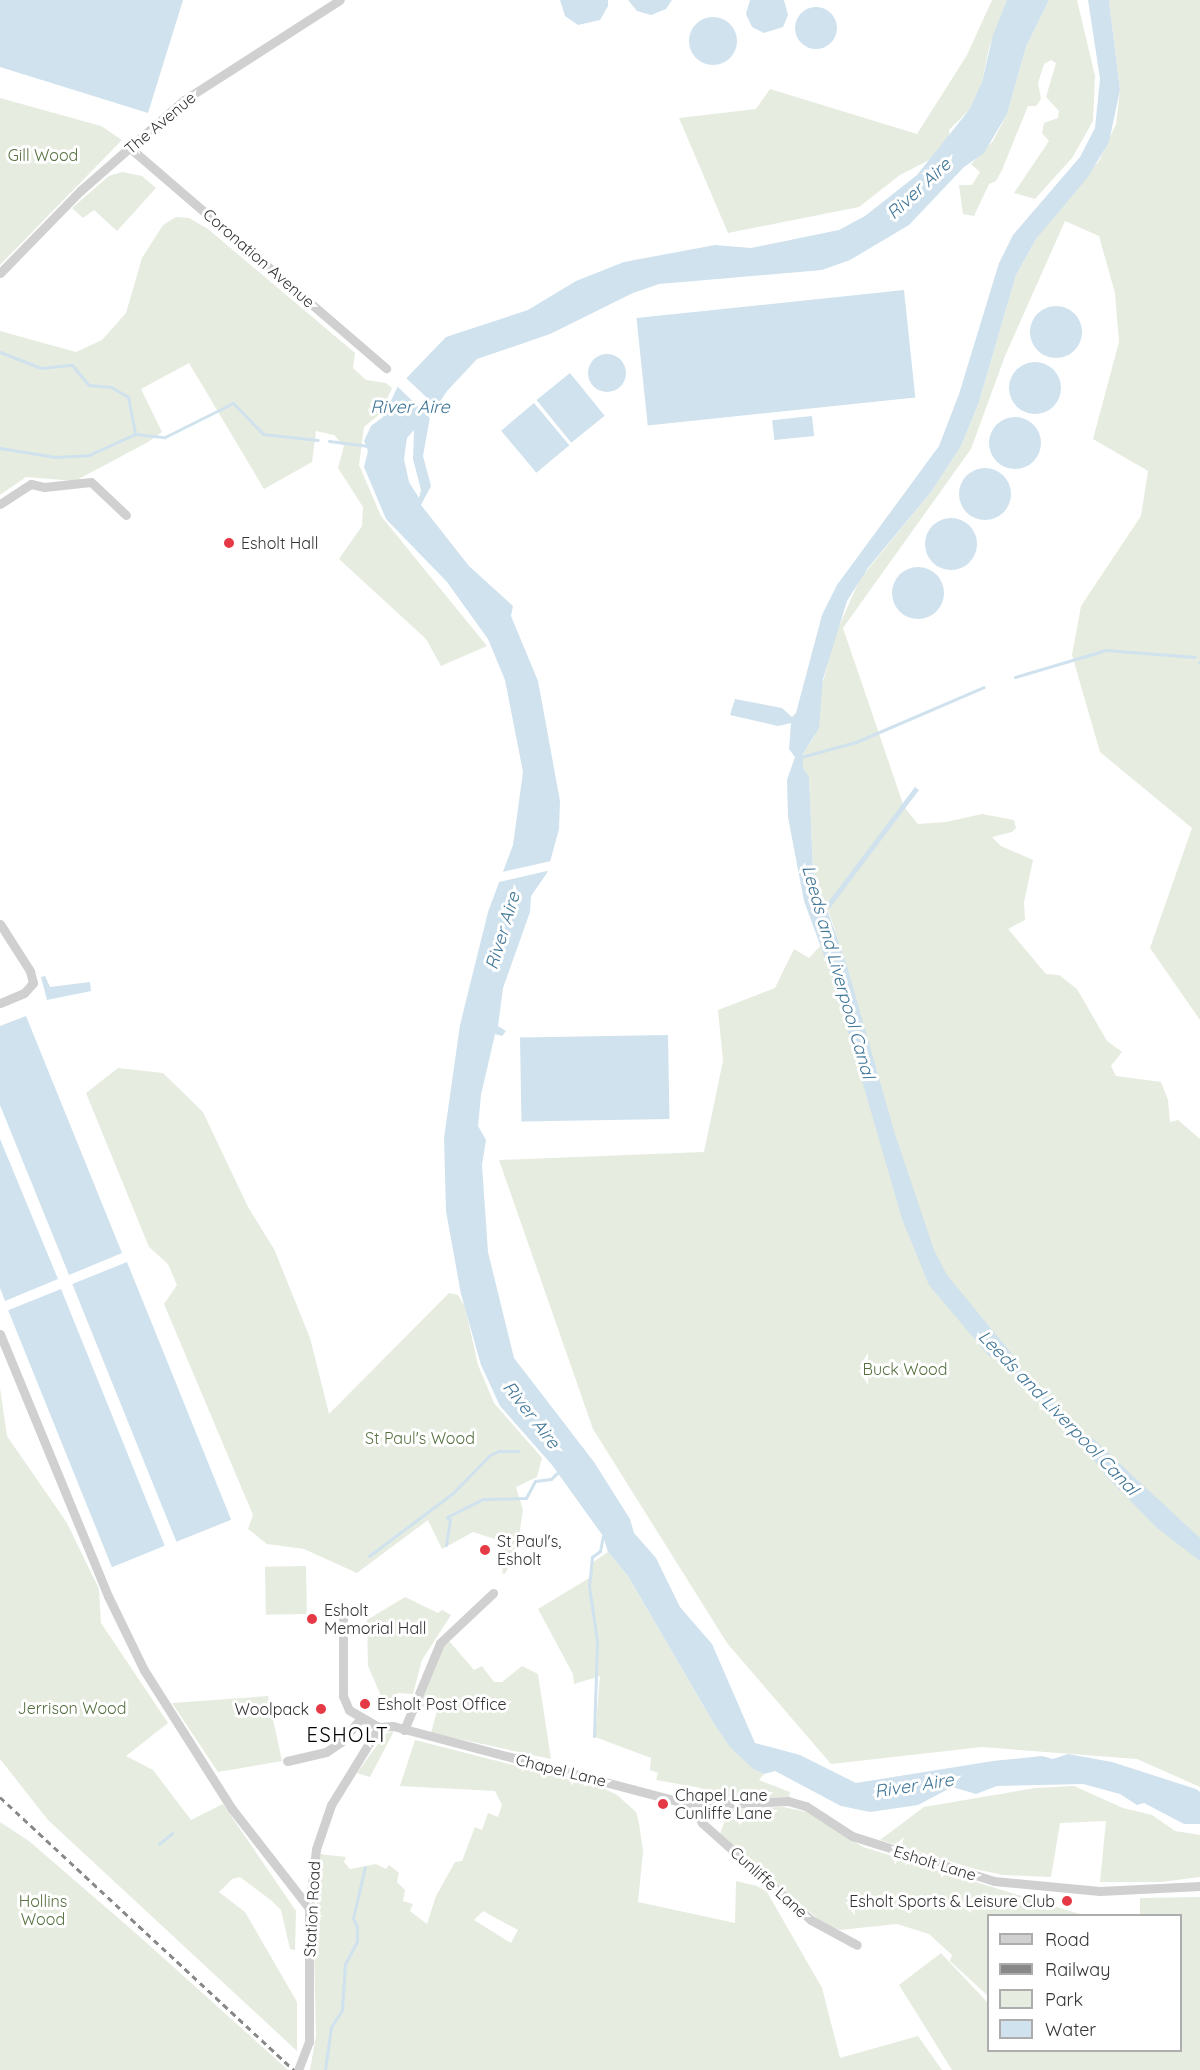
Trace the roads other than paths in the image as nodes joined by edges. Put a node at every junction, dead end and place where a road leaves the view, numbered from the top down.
1 (340, 0) edge
2 (130, 148) junction
3 (0, 273) edge
4 (386, 368) dead end
5 (0, 504) edge
6 (126, 515) dead end
7 (0, 924) edge
8 (0, 1003) edge
9 (0, 1334) edge
10 (493, 1593) dead end
11 (475, 1596) dead end
12 (484, 1602) junction
13 (343, 1615) dead end
14 (361, 1718) junction
15 (379, 1727) junction
16 (404, 1730) junction
17 (287, 1761) dead end
18 (718, 1804) joint
19 (693, 1805) junction
20 (1200, 1886) edge
21 (309, 1908) junction
22 (857, 1945) dead end
23 (298, 2070) edge

1 - 2 street, The Avenue
2 - 3 street, The Avenue
2 - 4 street, Coronation Avenue
5 - 6 street
7 - 8 street
9 - 21 street
10 - 12 street
11 - 12 street
12 - 16 street
13 - 14 street
14 - 15 street, Chapel Lane
14 - 17 street
15 - 16 street, Chapel Lane
15 - 21 street, Station Road
16 - 19 street, Chapel Lane
18 - 19 street, Chapel Lane
18 - 20 street, Esholt Lane
19 - 22 street, Cunliffe Lane
21 - 23 street, Station Road

